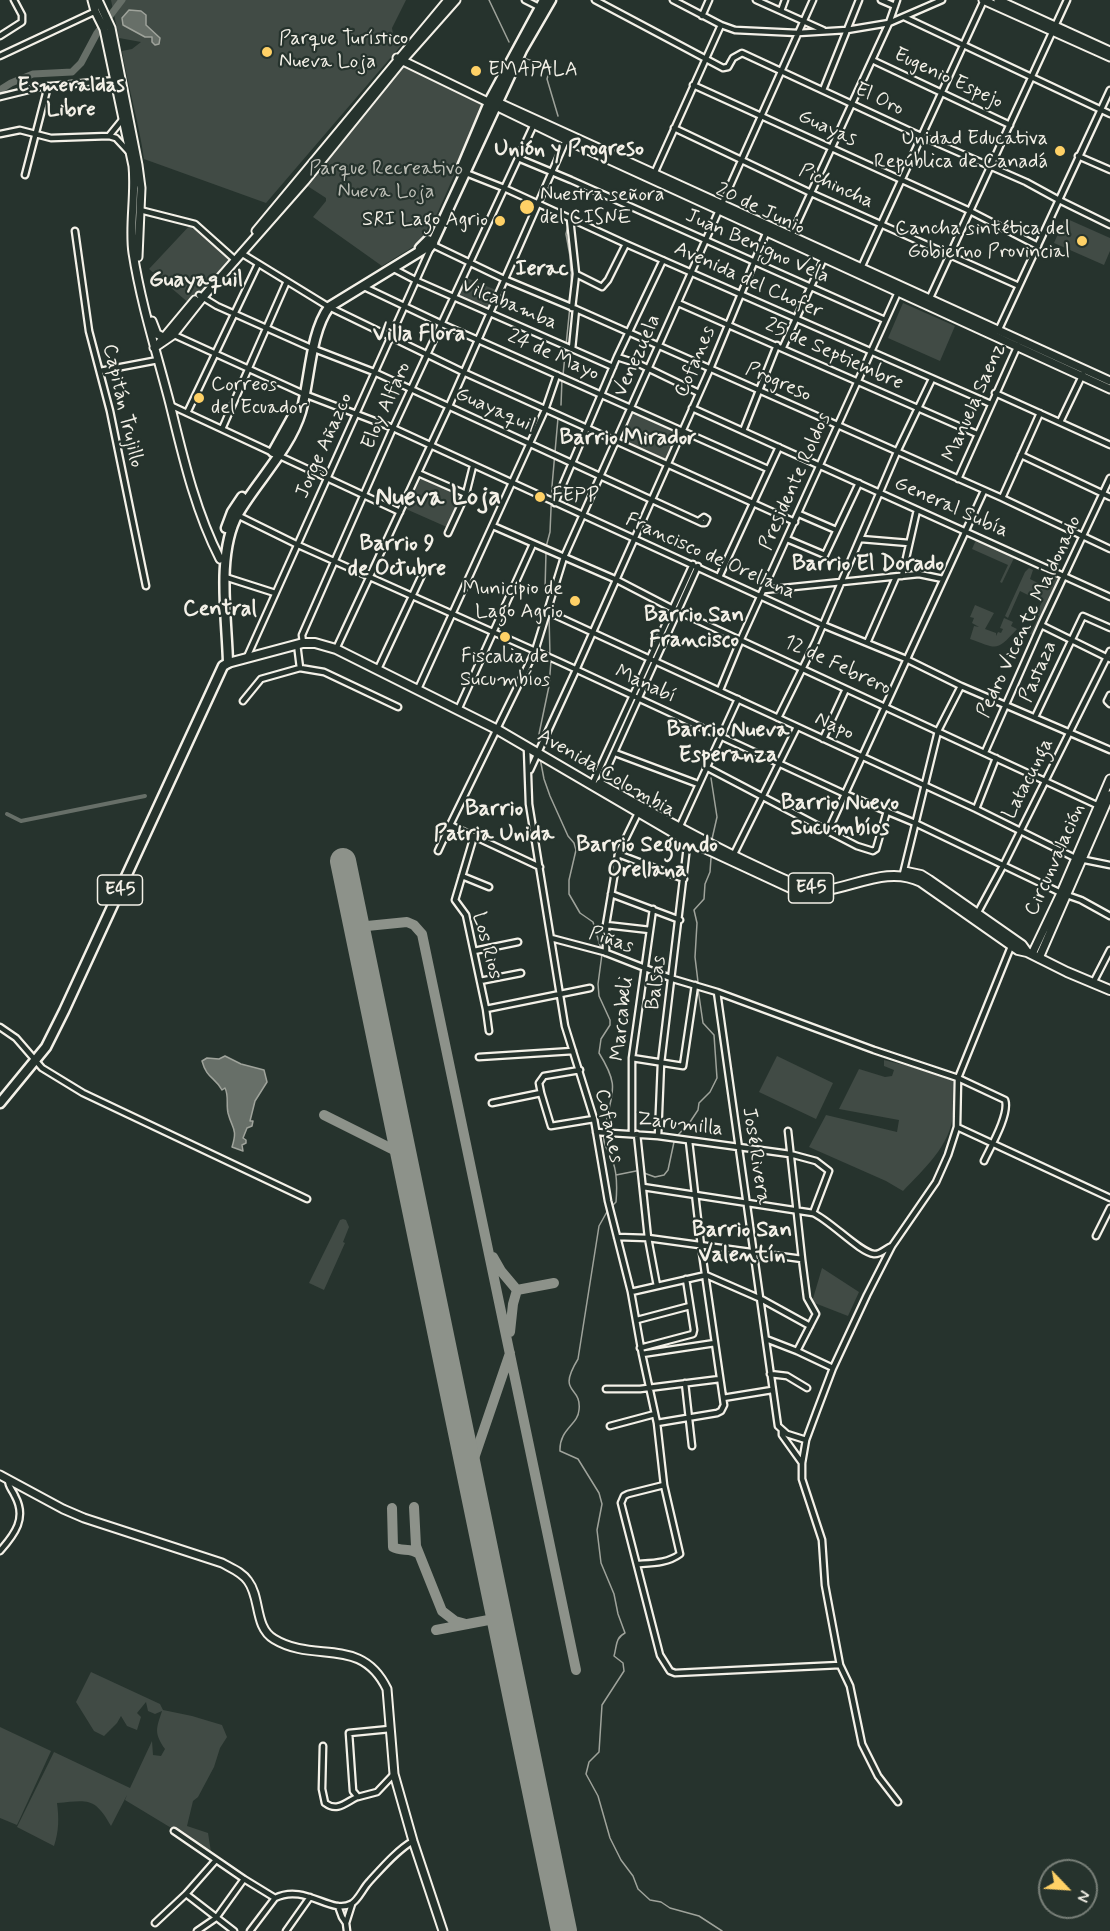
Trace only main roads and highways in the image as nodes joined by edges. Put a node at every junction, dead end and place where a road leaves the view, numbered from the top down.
1 (92, 0) edge
2 (98, 0) edge
3 (448, 0) edge
4 (456, 0) edge
5 (551, 0) edge
6 (984, 0) edge
7 (998, 0) edge
8 (542, 4) edge
9 (99, 12) junction
10 (1055, 28) junction
11 (1110, 51) edge
12 (1110, 57) edge
13 (401, 58) junction
14 (118, 80) junction
15 (493, 103) junction
16 (137, 210) junction
17 (790, 239) junction
18 (430, 244) junction
19 (240, 253) junction
20 (362, 286) junction
21 (899, 289) junction
22 (201, 296) junction
23 (168, 335) junction
24 (1019, 343) junction
25 (154, 348) junction
26 (1083, 372) junction
27 (1110, 381) edge
28 (1110, 389) edge
29 (235, 514) junction
30 (220, 559) junction
31 (226, 664) junction
32 (1110, 779) edge
33 (1110, 795) edge
34 (1104, 808) edge
35 (1033, 955) junction
36 (1110, 990) edge
37 (0, 1103) edge
38 (2, 1477) edge
39 (443, 1931) edge

1 - 9 main road
2 - 9 main road
3 - 13 main road
4 - 13 main road
5 - 15 highway
6 - 10 main road
7 - 10 main road
8 - 15 highway
9 - 14 main road
10 - 11 main road
10 - 12 main road
13 - 15 main road, 20 de Junio
13 - 19 main road
14 - 16 main road
14 - 16 main road
15 - 17 main road, 20 de Junio
15 - 18 highway
16 - 23 main road
16 - 25 main road
17 - 21 main road, 20 de Junio
17 - 21 main road, 20 de Junio
18 - 20 highway
18 - 20 highway
19 - 22 main road
19 - 22 main road
20 - 29 highway, E45
21 - 24 main road, 20 de Junio
21 - 24 main road, 20 de Junio
22 - 23 main road
23 - 25 main road
24 - 26 main road, 20 de Junio
25 - 30 main road
26 - 27 main road, 20 de Junio
26 - 28 main road, 20 de Junio
29 - 30 highway, E45
29 - 31 highway, E45
30 - 31 highway, E45
31 - 35 main road, Avenida Colombia / E45
31 - 37 highway, E45
32 - 34 main road, Circunvalación
33 - 34 main road, Circunvalación
34 - 35 main road, Circunvalación
35 - 36 main road, Avenida Colombia / E45
38 - 39 main road

